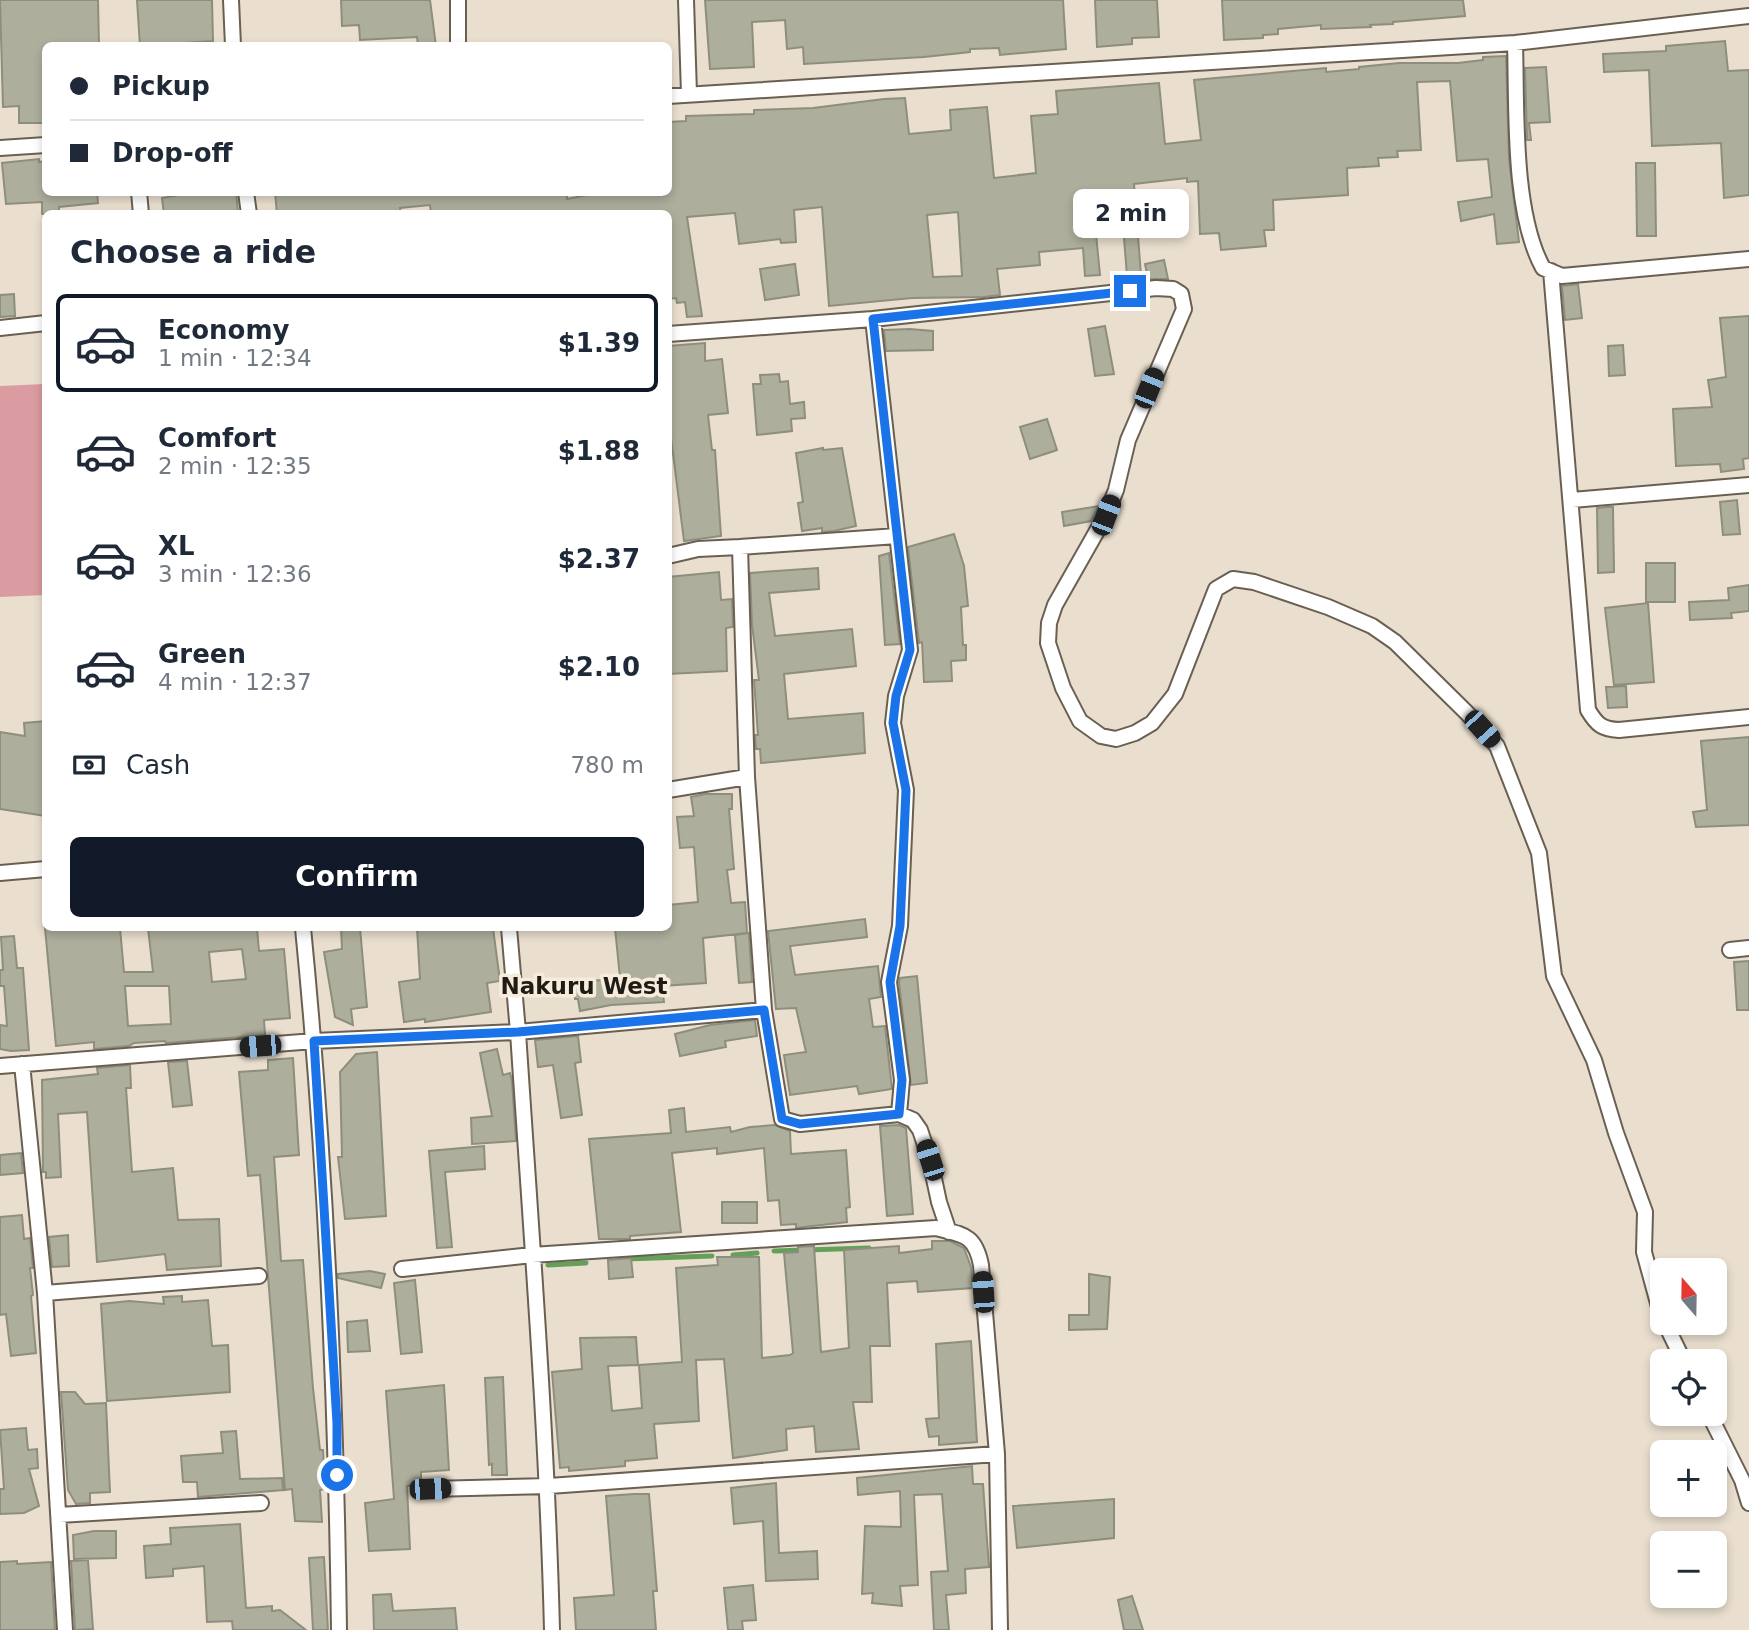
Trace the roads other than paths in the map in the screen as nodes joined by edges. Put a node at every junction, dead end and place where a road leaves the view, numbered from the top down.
1 (231, 0) edge
2 (457, 0) edge
3 (686, 0) edge
4 (1744, 0) edge
5 (1747, 16) edge
6 (233, 42) edge
7 (457, 42) edge
8 (1515, 43) junction
9 (689, 94) junction
10 (672, 96) edge
11 (42, 145) edge
12 (0, 148) edge
13 (1749, 259) edge
14 (1551, 271) junction
15 (873, 319) junction
16 (42, 323) edge
17 (0, 328) edge
18 (672, 334) edge
19 (1749, 485) edge
20 (1572, 499) junction
21 (897, 537) junction
22 (740, 547) junction
23 (672, 555) edge
24 (1749, 717) edge
25 (747, 777) junction
26 (672, 789) edge
27 (42, 869) edge
28 (0, 873) edge
29 (303, 931) edge
30 (509, 931) edge
31 (1749, 948) edge
32 (1730, 950) dead end
33 (764, 1010) junction
34 (518, 1032) junction
35 (314, 1041) junction
36 (22, 1064) junction
37 (0, 1066) edge
38 (899, 1114) junction
39 (949, 1232) junction
40 (532, 1255) junction
41 (402, 1269) dead end
42 (1650, 1273) edge
43 (259, 1276) dead end
44 (45, 1293) junction
45 (1715, 1426) edge
46 (997, 1454) junction
47 (549, 1486) junction
48 (430, 1489) dead end
49 (261, 1503) dead end
50 (1749, 1503) edge
51 (59, 1515) junction
52 (65, 1630) edge
53 (339, 1630) edge
54 (552, 1630) edge
55 (1000, 1630) edge

1 - 6 street
2 - 7 street
3 - 9 street
4 - 5 street
5 - 8 street
8 - 9 street
8 - 14 street
9 - 10 street
11 - 12 street
13 - 14 street
14 - 20 street
15 - 18 street
15 - 21 street
15 - 42 street
16 - 17 street
19 - 20 street
20 - 24 street
21 - 22 street
21 - 38 street
22 - 23 street
22 - 25 street
25 - 26 street
25 - 33 street
27 - 28 street
29 - 35 street
30 - 34 street
31 - 32 street
33 - 34 street
33 - 38 street
34 - 35 street
34 - 40 street
35 - 36 street
35 - 53 street
36 - 37 street
36 - 44 street
38 - 39 street
39 - 40 street
39 - 46 street
40 - 41 street
40 - 47 street
43 - 44 street
44 - 51 street
45 - 50 street
46 - 47 street
46 - 55 street
47 - 48 street
47 - 54 street
49 - 51 street
51 - 52 street

